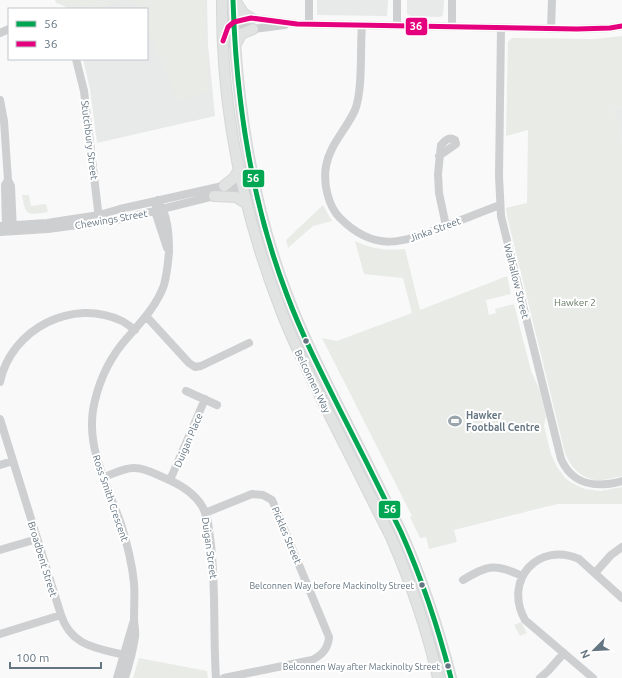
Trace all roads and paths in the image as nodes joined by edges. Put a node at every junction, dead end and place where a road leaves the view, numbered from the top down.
1 (234, 0) edge
2 (309, 0) edge
3 (397, 0) edge
4 (452, 0) edge
5 (552, 0) edge
6 (222, 2) edge
7 (251, 18) junction
8 (234, 22) junction
9 (297, 24) junction
10 (309, 24) junction
11 (362, 25) junction
12 (397, 26) junction
13 (622, 26) edge
14 (452, 27) junction
15 (501, 28) junction
16 (253, 29) junction
17 (551, 29) junction
18 (223, 43) junction
19 (235, 46) junction
20 (76, 60) edge
21 (0, 100) edge
22 (440, 156) dead end
23 (250, 163) junction
24 (239, 170) junction
25 (224, 186) junction
26 (243, 186) junction
27 (214, 196) junction
28 (258, 198) junction
29 (158, 200) junction
30 (247, 204) junction
31 (500, 205) junction
32 (159, 210) junction
33 (99, 218) junction
34 (446, 226) junction
35 (6, 229) edge
36 (146, 316) junction
37 (135, 330) junction
38 (249, 343) dead end
39 (317, 363) junction
40 (306, 368) junction
41 (0, 382) edge
42 (186, 391) dead end
43 (205, 400) junction
44 (217, 405) dead end
45 (0, 419) edge
46 (13, 461) junction
47 (0, 465) edge
48 (104, 477) junction
49 (170, 480) junction
50 (622, 481) edge
51 (205, 513) junction
52 (401, 532) junction
53 (391, 537) junction
54 (37, 539) junction
55 (622, 547) edge
56 (0, 550) edge
57 (595, 573) junction
58 (522, 576) junction
59 (463, 580) dead end
60 (622, 598) edge
61 (60, 615) junction
62 (0, 634) edge
63 (564, 652) junction
64 (128, 656) junction
65 (117, 678) edge
66 (125, 678) edge
67 (216, 678) edge
68 (224, 678) edge
69 (438, 678) edge
70 (451, 678) edge
71 (540, 678) edge
72 (593, 678) edge

1 - 7 main road
1 - 8 main road, Belconnen Way
2 - 10 street
3 - 12 street
4 - 14 street
5 - 17 street
6 - 8 main road
6 - 18 main road, Belconnen Way
7 - 8 street
7 - 9 street
8 - 16 street
8 - 18 main road
8 - 19 main road, Belconnen Way
9 - 10 street
9 - 16 street
10 - 11 street
11 - 12 street
11 - 34 street, Jinka Street
12 - 14 street
13 - 17 street
14 - 15 street
15 - 17 street
15 - 31 street, Walhallow Street
16 - 19 main road
18 - 24 main road, Belconnen Way
19 - 23 main road, Belconnen Way
20 - 33 street, Stutchbury Street
21 - 35 street
22 - 34 street
23 - 26 street
23 - 28 main road, Belconnen Way
24 - 25 main road
24 - 26 main road, Belconnen Way
25 - 26 street, Chewings Street
25 - 29 street, Chewings Street
26 - 27 street, Chewings Street
26 - 28 street
26 - 30 main road, Belconnen Way
27 - 30 main road
27 - 32 street, Chewings Street
28 - 39 main road, Belconnen Way
29 - 32 street
29 - 33 street, Chewings Street
30 - 40 main road, Belconnen Way
31 - 34 street, Jinka Street
31 - 50 street, Walhallow Street
32 - 33 street, Chewings Street
32 - 36 street, Ross Smith Crescent
33 - 35 street, Chewings Street
36 - 37 street, Ross Smith Crescent
36 - 38 street
37 - 41 street
37 - 48 street, Ross Smith Crescent
39 - 40 main road
39 - 52 main road, Belconnen Way
40 - 53 main road, Belconnen Way
42 - 43 street, Duigan Place
43 - 44 street, Duigan Place
43 - 49 street, Duigan Place
45 - 46 street, Broadbent Street
46 - 47 street
46 - 54 street, Broadbent Street
48 - 49 street, Duigan Street
48 - 64 street, Ross Smith Crescent
49 - 51 street, Duigan Street
51 - 67 street, Duigan Street
51 - 68 street, Pickles Street
52 - 53 main road
52 - 70 main road, Belconnen Way
53 - 69 main road, Belconnen Way
54 - 56 street
54 - 61 street, Broadbent Street
55 - 57 street
57 - 58 street
57 - 60 street
58 - 59 street
58 - 63 street
61 - 62 street
61 - 64 street, Broadbent Street
63 - 71 street
63 - 72 street
64 - 65 street, Ross Smith Crescent
64 - 66 street, Ross Smith Crescent

